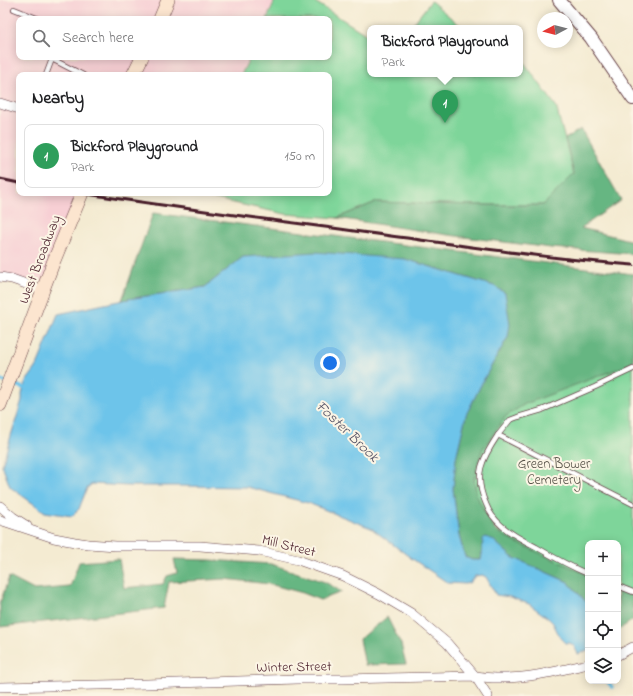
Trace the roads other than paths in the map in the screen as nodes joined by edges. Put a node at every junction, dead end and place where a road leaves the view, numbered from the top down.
1 (168, 0) edge
2 (559, 0) edge
3 (14, 9) dead end
4 (32, 16) edge
5 (161, 16) edge
6 (51, 60) edge
7 (56, 60) edge
8 (141, 60) edge
9 (47, 72) edge
10 (78, 72) edge
11 (138, 72) edge
12 (633, 99) edge
13 (0, 103) edge
14 (16, 108) edge
15 (81, 196) edge
16 (0, 277) edge
17 (43, 290) junction
18 (633, 370) edge
19 (2, 400) edge
20 (498, 435) junction
21 (633, 504) edge
22 (0, 506) edge
23 (0, 520) edge
24 (36, 532) junction
25 (585, 573) edge
26 (621, 587) edge
27 (633, 592) edge
28 (633, 647) edge
29 (621, 653) edge
30 (585, 664) edge
31 (475, 676) junction
32 (0, 687) edge
33 (488, 696) edge

1 - 5 main road
2 - 12 street
3 - 4 lane
6 - 9 lane
7 - 10 lane
8 - 11 main road
13 - 14 street
15 - 17 main road, West Broadway
16 - 17 street
17 - 19 main road, West Broadway
18 - 20 lane
20 - 21 lane
20 - 25 lane
22 - 24 street, Mill Street
23 - 24 street, Mill Street
24 - 31 street, Mill Street
26 - 27 lane
28 - 29 street
30 - 31 street, Winter Street
31 - 32 street, Winter Street
31 - 33 street, Mill Street

